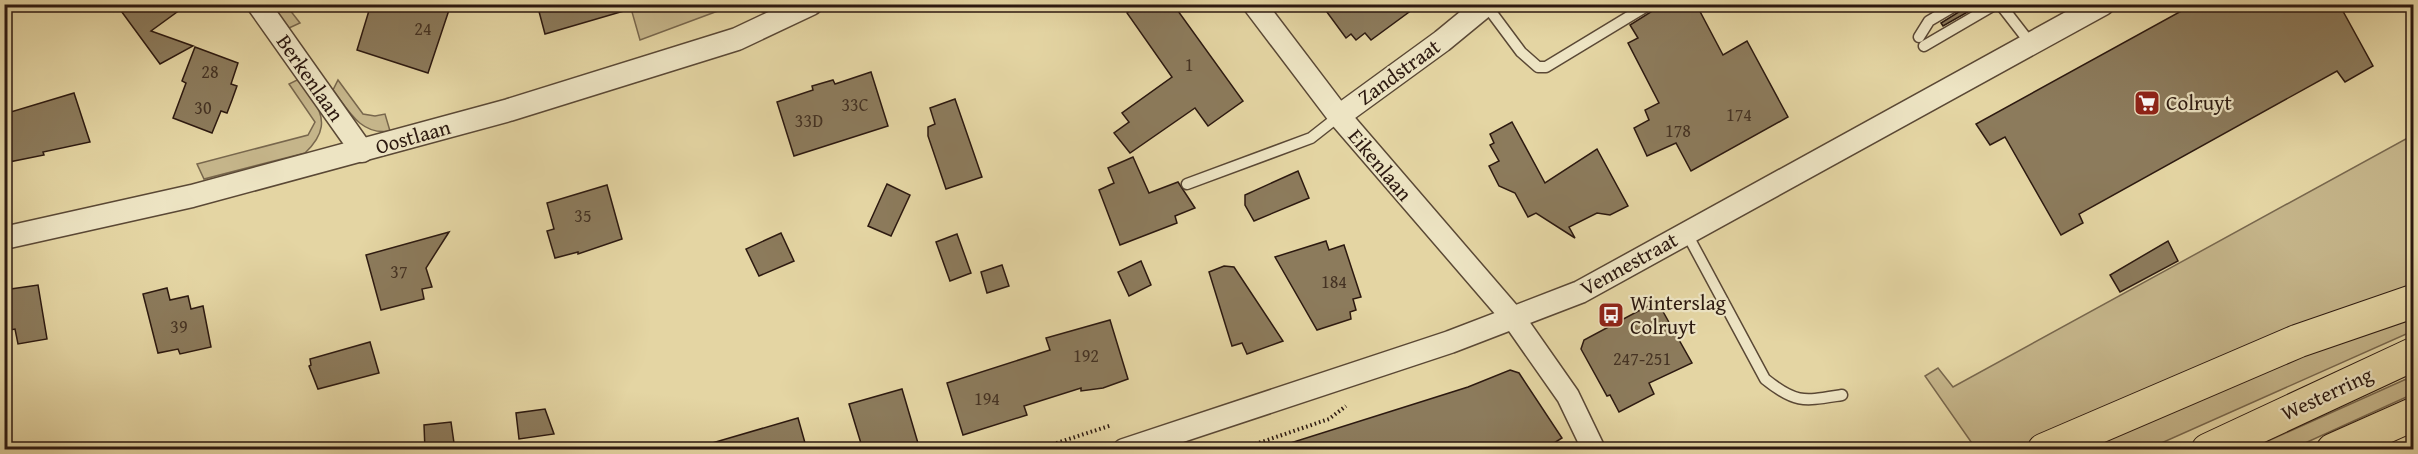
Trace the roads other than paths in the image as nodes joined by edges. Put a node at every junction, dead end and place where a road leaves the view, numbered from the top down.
1 (258, 4) edge
2 (811, 4) edge
3 (1254, 4) edge
4 (1650, 4) edge
5 (1958, 4) edge
6 (1998, 4) edge
7 (2103, 4) edge
8 (1486, 5) edge
9 (2031, 44) junction
10 (1339, 116) junction
11 (362, 152) junction
12 (1187, 184) dead end
13 (1686, 232) junction
14 (4, 238) edge
15 (2414, 302) edge
16 (1514, 320) junction
17 (2405, 358) edge
18 (1842, 395) dead end
19 (2414, 414) edge
20 (1124, 450) edge
21 (1594, 450) edge
22 (2044, 450) edge
23 (2208, 450) edge
24 (2333, 450) edge

1 - 11 street, Berkenlaan
2 - 11 street, Oostlaan
3 - 10 street, Eikenlaan
4 - 8 lane
5 - 6 lane
6 - 9 lane
7 - 9 street, Vennestraat
8 - 10 street, Zandstraat
9 - 13 street, Vennestraat
10 - 12 lane
10 - 16 street, Eikenlaan
11 - 14 street, Oostlaan
13 - 16 street, Vennestraat
13 - 18 lane
15 - 22 highway
16 - 20 street, Vennestraat
16 - 21 street, Eikenlaan
17 - 23 highway, Westerring
19 - 24 highway

